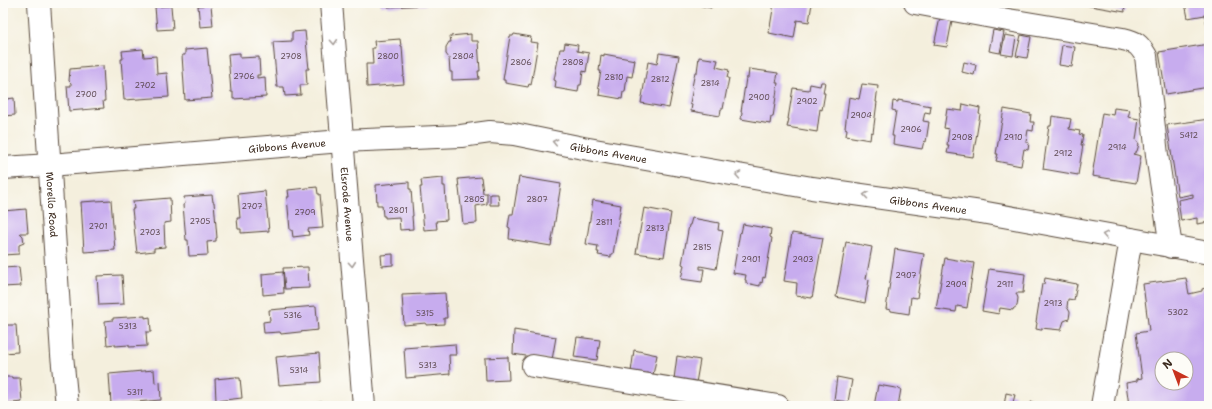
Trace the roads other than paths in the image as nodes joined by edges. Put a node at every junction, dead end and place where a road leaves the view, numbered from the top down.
1 (39, 3) edge
2 (332, 3) edge
3 (915, 3) edge
4 (1008, 12) edge
5 (342, 141) junction
6 (50, 165) junction
7 (3, 168) edge
8 (1131, 239) junction
9 (1171, 247) junction
10 (1209, 253) edge
11 (533, 366) dead end
12 (66, 406) edge
13 (364, 406) edge
14 (778, 406) edge
15 (1102, 406) edge

1 - 6 street, Morello Road
2 -> 5 street, Elsrode Avenue
3 - 4 street
4 - 9 street
5 - 6 street, Gibbons Avenue
8 -> 5 street, Gibbons Avenue
5 -> 13 street, Elsrode Avenue
6 - 7 street, Gibbons Avenue
6 - 12 street, Morello Road
8 - 9 street, Gibbons Avenue
8 - 15 street
9 - 10 street, Gibbons Avenue
11 - 14 street

